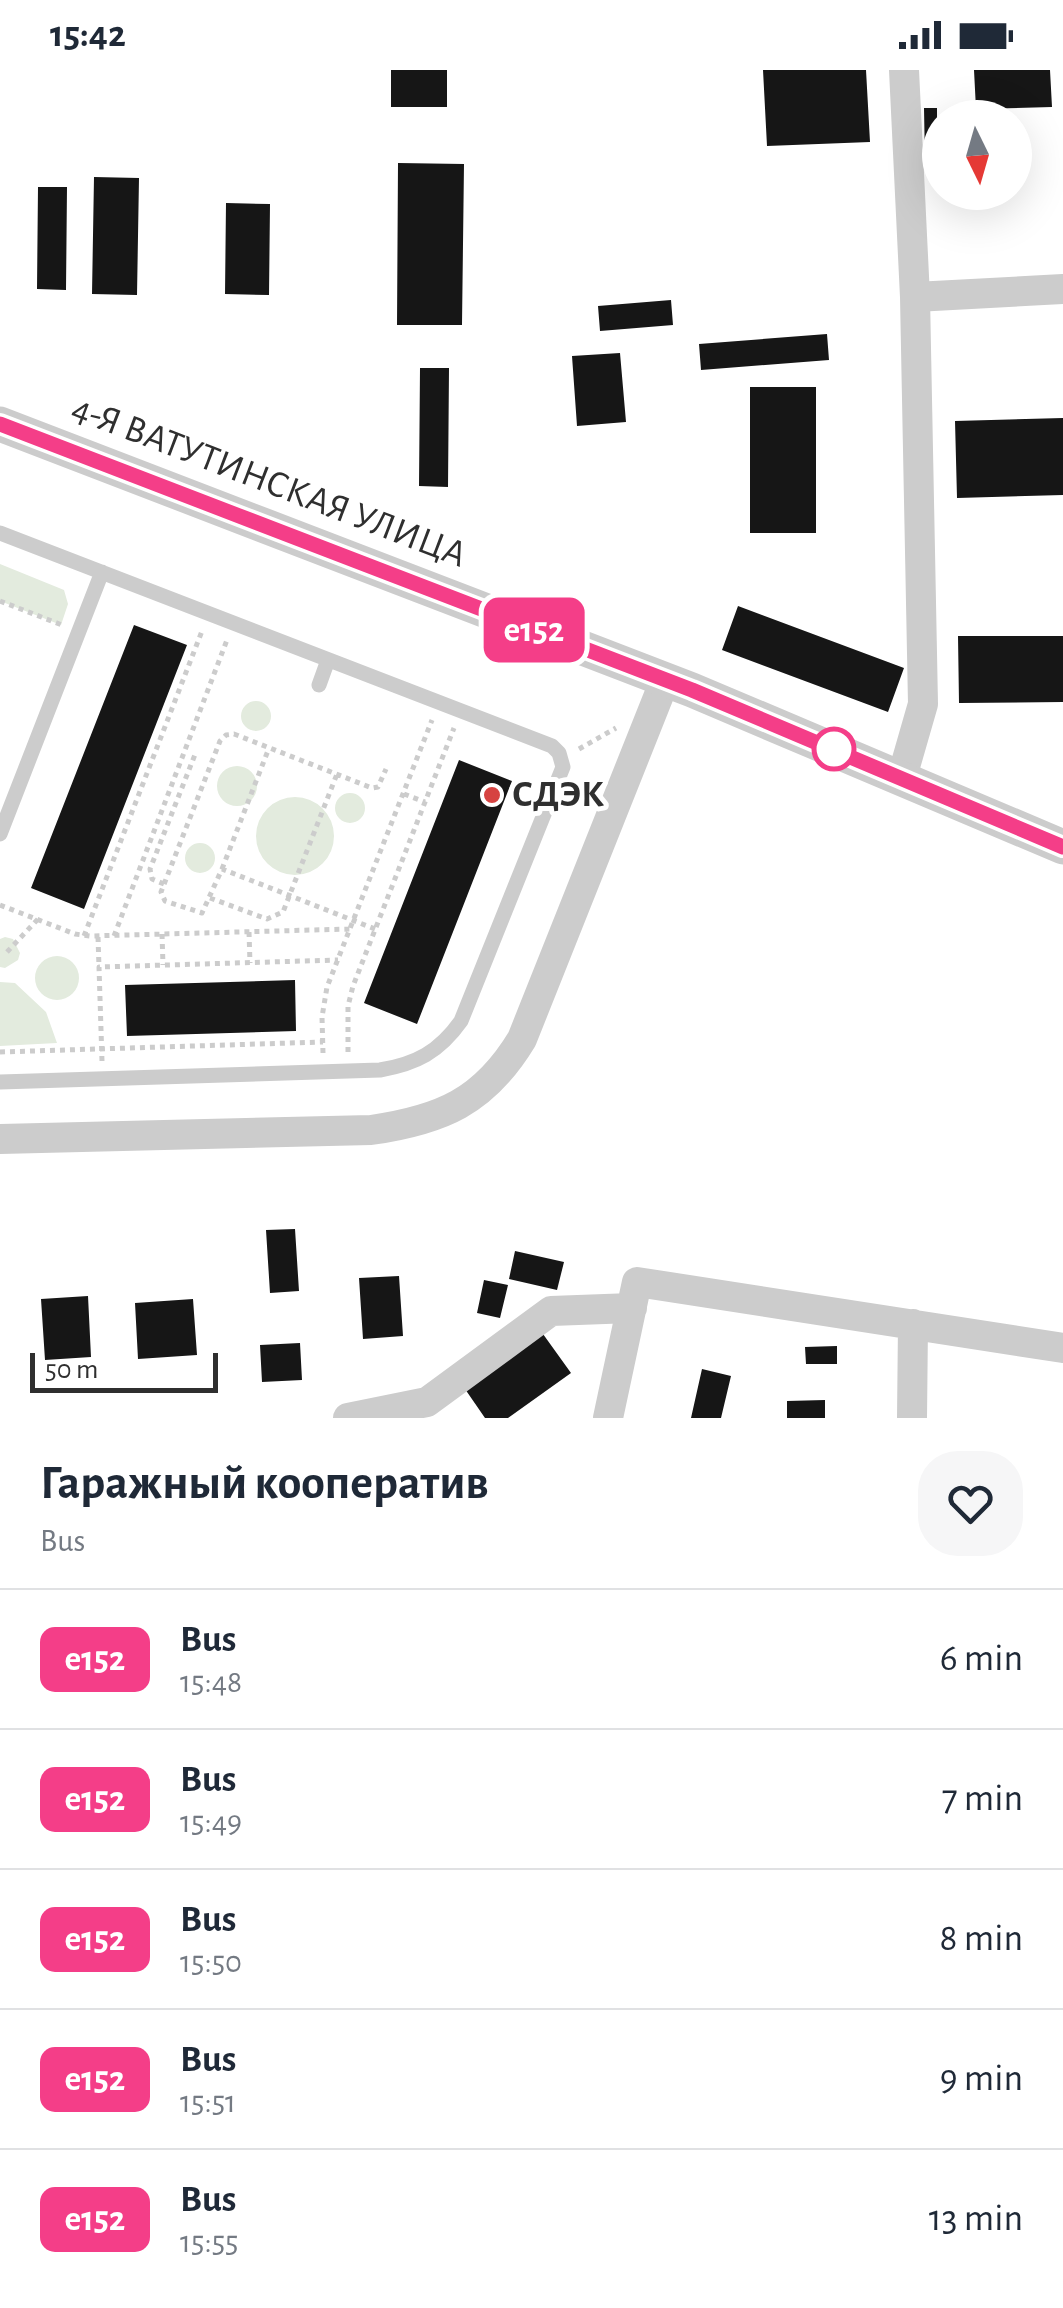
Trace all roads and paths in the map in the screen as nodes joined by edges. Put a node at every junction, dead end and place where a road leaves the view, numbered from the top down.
1 (904, 70) edge
2 (1063, 290) edge
3 (915, 297) junction
4 (0, 424) edge
5 (0, 533) edge
6 (102, 572) junction
7 (0, 601) edge
8 (209, 614) junction
9 (234, 624) junction
10 (78, 632) junction
11 (328, 660) junction
12 (665, 680) junction
13 (319, 685) dead end
14 (438, 703) junction
15 (460, 711) junction
16 (616, 728) dead end
17 (269, 748) junction
18 (196, 752) dead end
19 (562, 759) junction
20 (386, 769) dead end
21 (337, 774) junction
22 (902, 777) junction
23 (403, 793) junction
24 (424, 802) junction
25 (0, 834) edge
26 (1063, 847) edge
27 (222, 869) junction
28 (164, 884) junction
29 (290, 896) junction
30 (210, 898) junction
31 (0, 905) edge
32 (38, 919) junction
33 (353, 920) junction
34 (350, 929) junction
35 (375, 929) junction
36 (249, 932) junction
37 (162, 934) junction
38 (84, 936) junction
39 (98, 936) junction
40 (114, 936) junction
41 (6, 952) dead end
42 (338, 960) junction
43 (250, 962) junction
44 (163, 965) junction
45 (99, 968) junction
46 (322, 1042) junction
47 (102, 1049) junction
48 (0, 1052) edge
49 (349, 1071) junction
50 (324, 1072) junction
51 (102, 1079) junction
52 (0, 1082) edge
53 (0, 1139) edge
54 (632, 1308) junction
55 (913, 1324) junction
56 (1063, 1348) edge
57 (348, 1418) edge
58 (608, 1418) edge
59 (912, 1418) edge

1 - 3 street
2 - 3 street
3 - 22 street
4 - 12 street, 4-Я ВАТУТИНСКАЯ УЛИЦА
5 - 6 lane
6 - 8 lane
6 - 10 lane
7 - 10 path
8 - 9 lane
8 - 38 path
9 - 11 lane
9 - 40 path
10 - 25 lane
11 - 13 lane
11 - 14 lane
12 - 22 street, 4-Я ВАТУТИНСКАЯ УЛИЦА
12 - 53 street
14 - 15 lane
14 - 23 path
15 - 19 lane
15 - 24 path
16 - 19 path
17 - 21 path
17 - 27 path
17 - 28 path
18 - 28 path
19 - 49 lane
20 - 21 path
21 - 29 path
22 - 26 street, 4-Я ВАТУТИНСКАЯ УЛИЦА
23 - 24 path
23 - 33 path
24 - 35 path
27 - 29 path
27 - 30 path
28 - 30 path
29 - 30 path
29 - 33 path
31 - 32 path
32 - 38 path
32 - 41 path
33 - 34 path
33 - 35 path
34 - 36 path
34 - 42 path
35 - 49 path
36 - 37 path
36 - 43 path
37 - 40 path
37 - 44 path
38 - 39 path
39 - 40 path
39 - 45 path
42 - 43 path
42 - 46 path
43 - 44 path
44 - 45 path
45 - 47 path
46 - 47 path
46 - 50 path
47 - 48 path
47 - 51 path
49 - 50 lane
50 - 51 lane
51 - 52 lane
54 - 55 street
54 - 57 street
54 - 58 street
55 - 56 street
55 - 59 street

